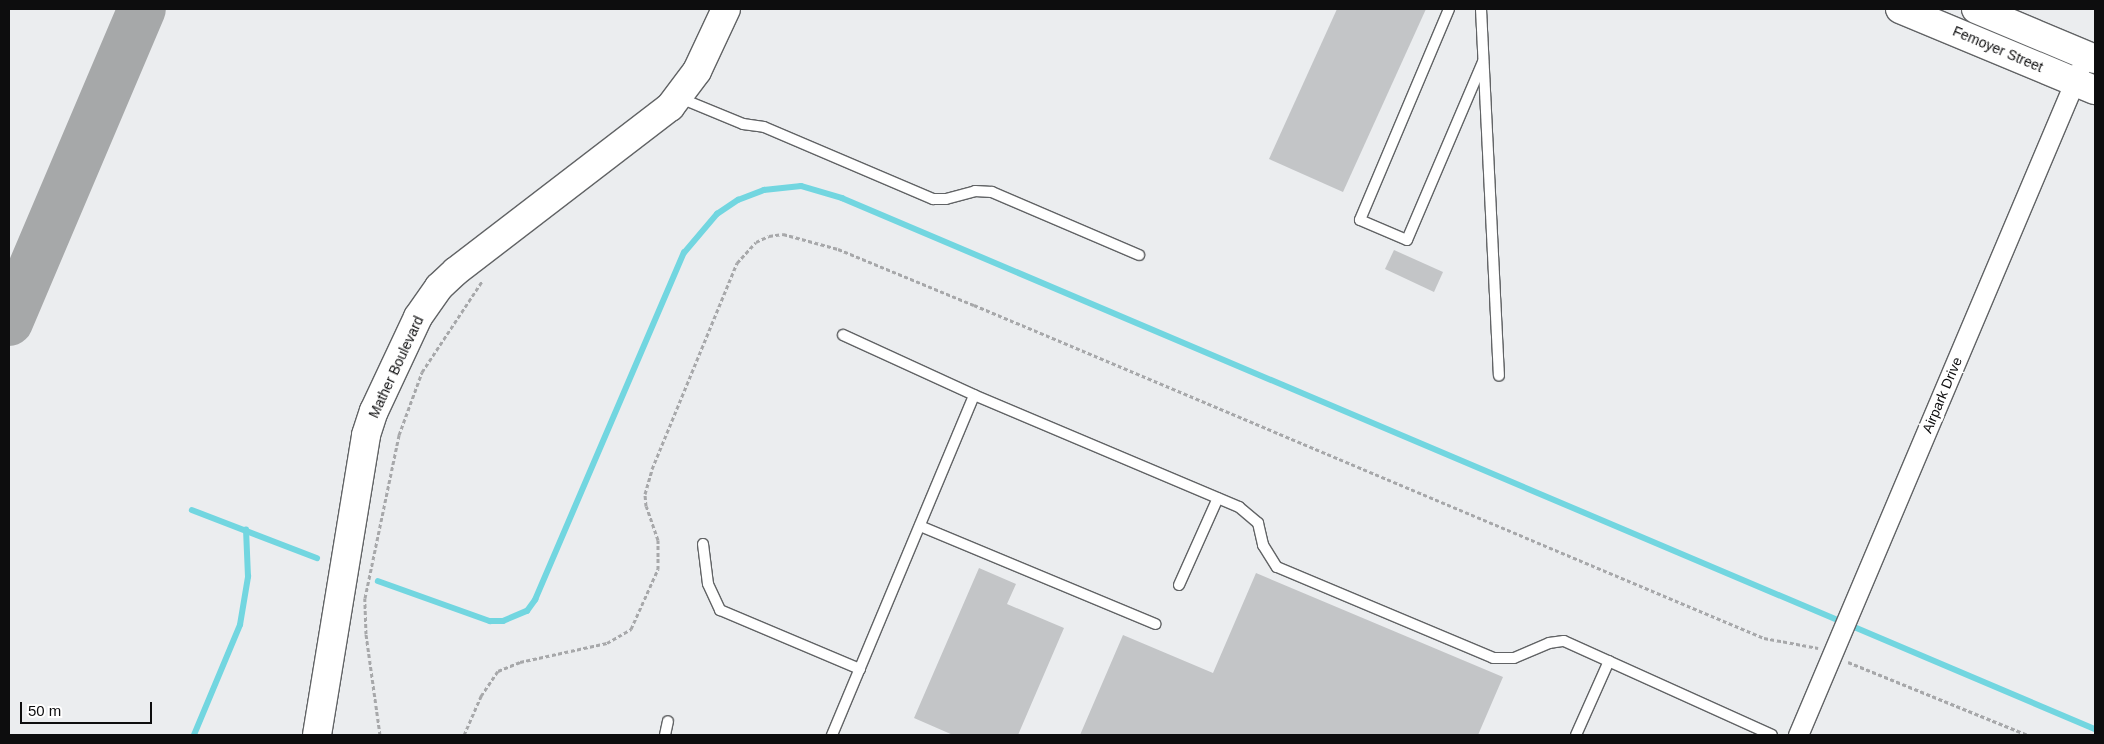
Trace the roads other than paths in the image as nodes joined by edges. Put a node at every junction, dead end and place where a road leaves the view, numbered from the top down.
1 (726, 9) edge
2 (1450, 9) edge
3 (1481, 9) edge
4 (1900, 9) edge
5 (1976, 9) edge
6 (2090, 57) edge
7 (1483, 62) junction
8 (2085, 86) edge
9 (679, 97) junction
10 (1139, 255) dead end
11 (843, 335) dead end
12 (1499, 376) dead end
13 (974, 395) junction
14 (1218, 498) junction
15 (920, 526) junction
16 (703, 544) dead end
17 (1179, 585) dead end
18 (1154, 624) dead end
19 (1609, 661) junction
20 (860, 669) junction
21 (668, 721) dead end
22 (317, 735) edge
23 (665, 735) edge
24 (832, 735) edge
25 (1576, 735) edge
26 (1772, 735) edge
27 (1798, 735) edge

1 - 9 street, Mather Boulevard
2 - 7 lane
3 - 7 lane
4 - 8 street, Femoyer Street
5 - 6 street, Femoyer Street
6 - 8 street, Airpark Drive
7 - 12 lane
8 - 27 street, Airpark Drive
9 - 10 lane
9 - 22 street, Mather Boulevard
11 - 13 lane
13 - 14 lane
13 - 15 lane
14 - 17 lane
14 - 19 lane
15 - 18 lane
15 - 20 lane
16 - 20 lane
19 - 25 lane
19 - 26 lane
20 - 24 lane
21 - 23 lane

